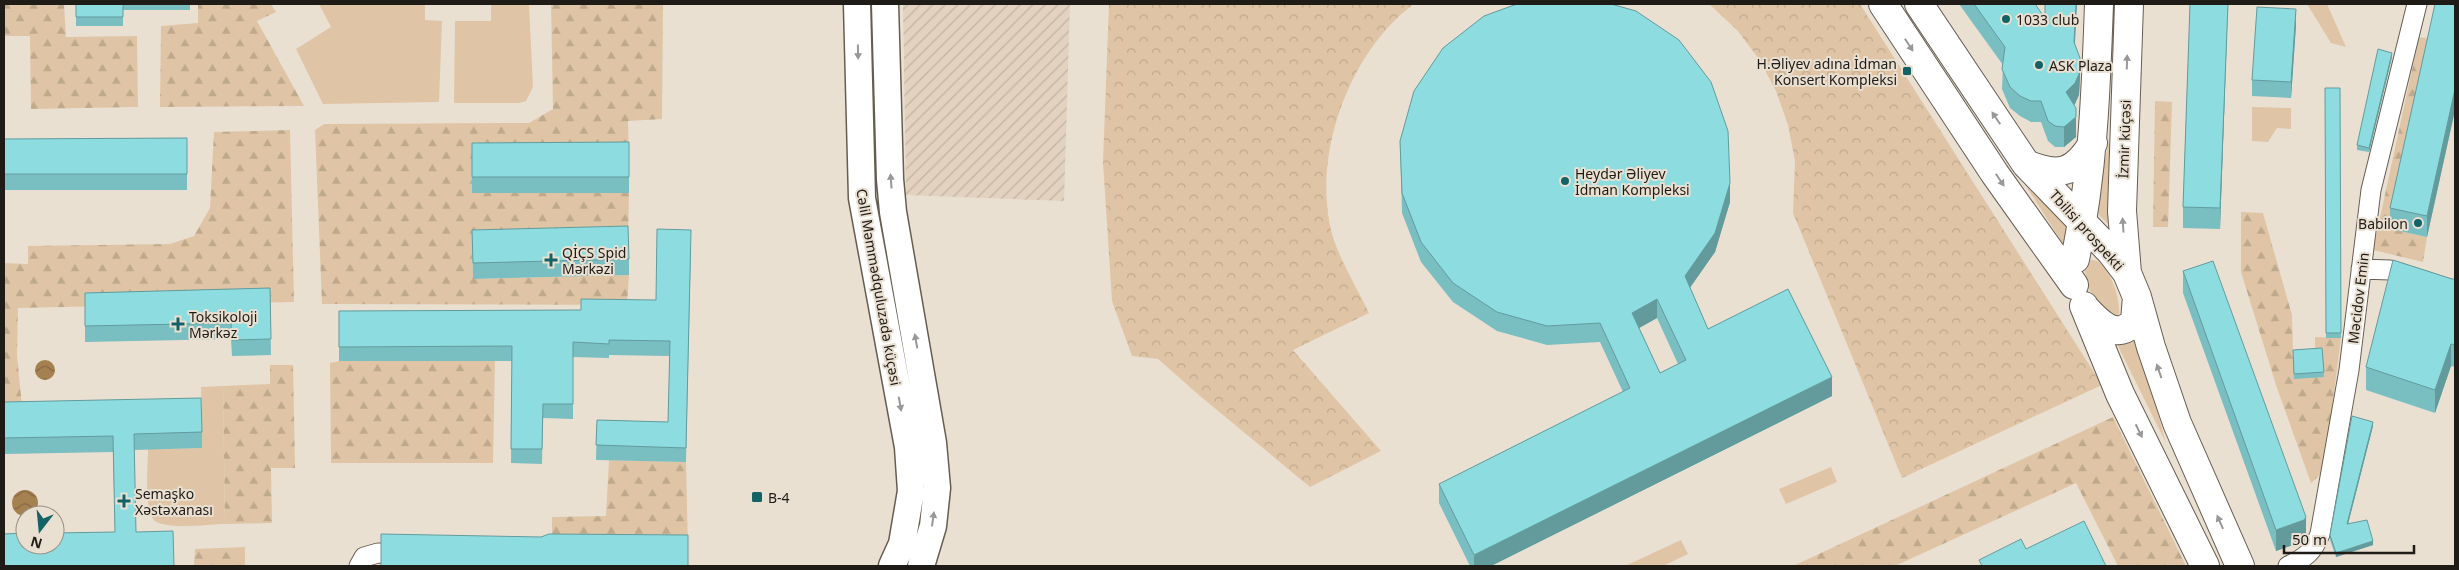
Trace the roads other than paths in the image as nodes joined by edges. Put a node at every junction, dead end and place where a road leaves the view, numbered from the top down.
1 (857, 4) edge
2 (885, 4) edge
3 (1883, 4) edge
4 (1919, 4) edge
5 (2100, 4) edge
6 (2129, 4) edge
7 (2417, 4) edge
8 (2093, 143) junction
9 (2026, 164) junction
10 (2082, 223) junction
11 (2361, 269) junction
12 (2125, 274) junction
13 (2078, 283) junction
14 (2455, 291) edge
15 (426, 554) edge
16 (359, 566) edge
17 (892, 566) edge
18 (921, 566) edge
19 (2205, 566) edge
20 (2240, 566) edge
21 (2288, 566) edge

1 -> 17 main road, Cəlil Məmmədquluzadə küçəsi
18 -> 2 main road, Cəlil Məmmədquluzadə küçəsi
3 -> 13 main road
9 -> 4 main road, Tbilisi prospekti
5 - 8 main road
12 -> 6 main road, İzmir küçəsi
7 - 11 street, Məcidov Emin
8 - 9 main road
8 - 10 main road
9 - 10 main road, Tbilisi prospekti
10 - 12 main road, Tbilisi prospekti
10 - 13 main road
11 - 14 street
11 - 21 street, Məcidov Emin
12 - 13 main road
12 - 13 main road
20 -> 12 main road, Tbilisi prospekti
13 -> 19 main road
15 - 16 street

